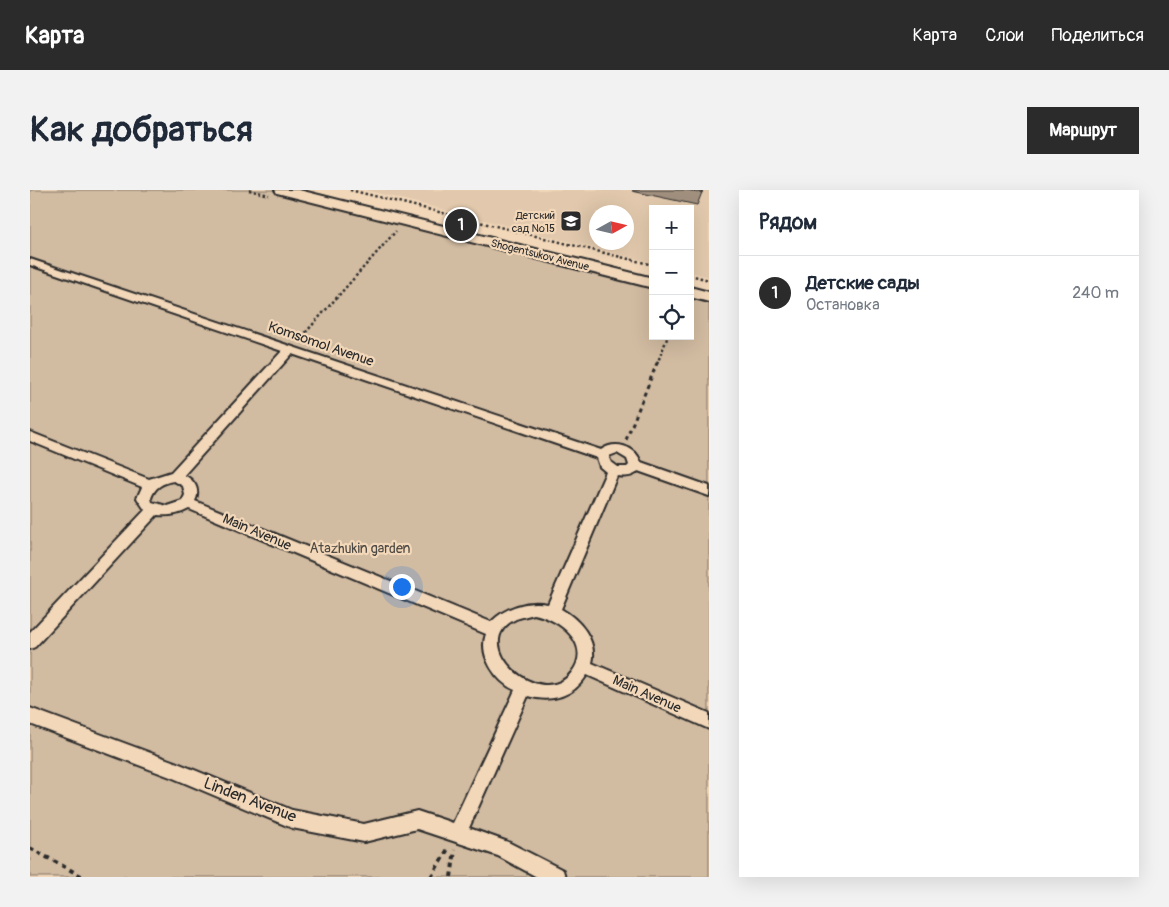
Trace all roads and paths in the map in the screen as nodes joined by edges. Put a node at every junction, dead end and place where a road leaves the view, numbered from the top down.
1 (282, 190) edge
2 (350, 190) edge
3 (399, 228) dead end
4 (30, 262) edge
5 (649, 265) edge
6 (694, 276) edge
7 (709, 280) edge
8 (649, 282) edge
9 (694, 293) edge
10 (709, 297) edge
11 (666, 340) edge
12 (290, 349) junction
13 (30, 436) edge
14 (622, 450) junction
15 (603, 455) junction
16 (635, 466) junction
17 (614, 471) junction
18 (175, 476) junction
19 (150, 485) junction
20 (709, 491) edge
21 (187, 503) junction
22 (153, 510) junction
23 (552, 612) junction
24 (494, 630) junction
25 (30, 642) edge
26 (585, 667) junction
27 (524, 688) junction
28 (30, 716) edge
29 (709, 721) edge
30 (458, 833) junction
31 (30, 848) edge
32 (83, 877) edge
33 (431, 877) edge
34 (451, 877) edge
35 (556, 877) edge

1 - 8 street, Shogentsukov Avenue
2 - 5 path
3 - 12 path
4 - 12 street, Komsomol Avenue
6 - 7 path
9 - 10 street
11 - 14 path
12 - 15 street, Komsomol Avenue
12 - 18 street
13 - 19 street
14 - 15 street
14 - 16 street
15 - 17 street
16 - 17 street
16 - 20 street
17 - 23 street
18 - 19 street
18 - 21 street
19 - 22 street
21 - 22 street
21 - 24 street, Main Avenue
22 - 25 street
23 - 24 street
23 - 26 street
24 - 27 street
26 - 27 street
26 - 29 street, Main Avenue
27 - 30 street
28 - 30 street, Linden Avenue
30 - 33 path
30 - 34 path
30 - 35 street, Linden Avenue
31 - 32 path

